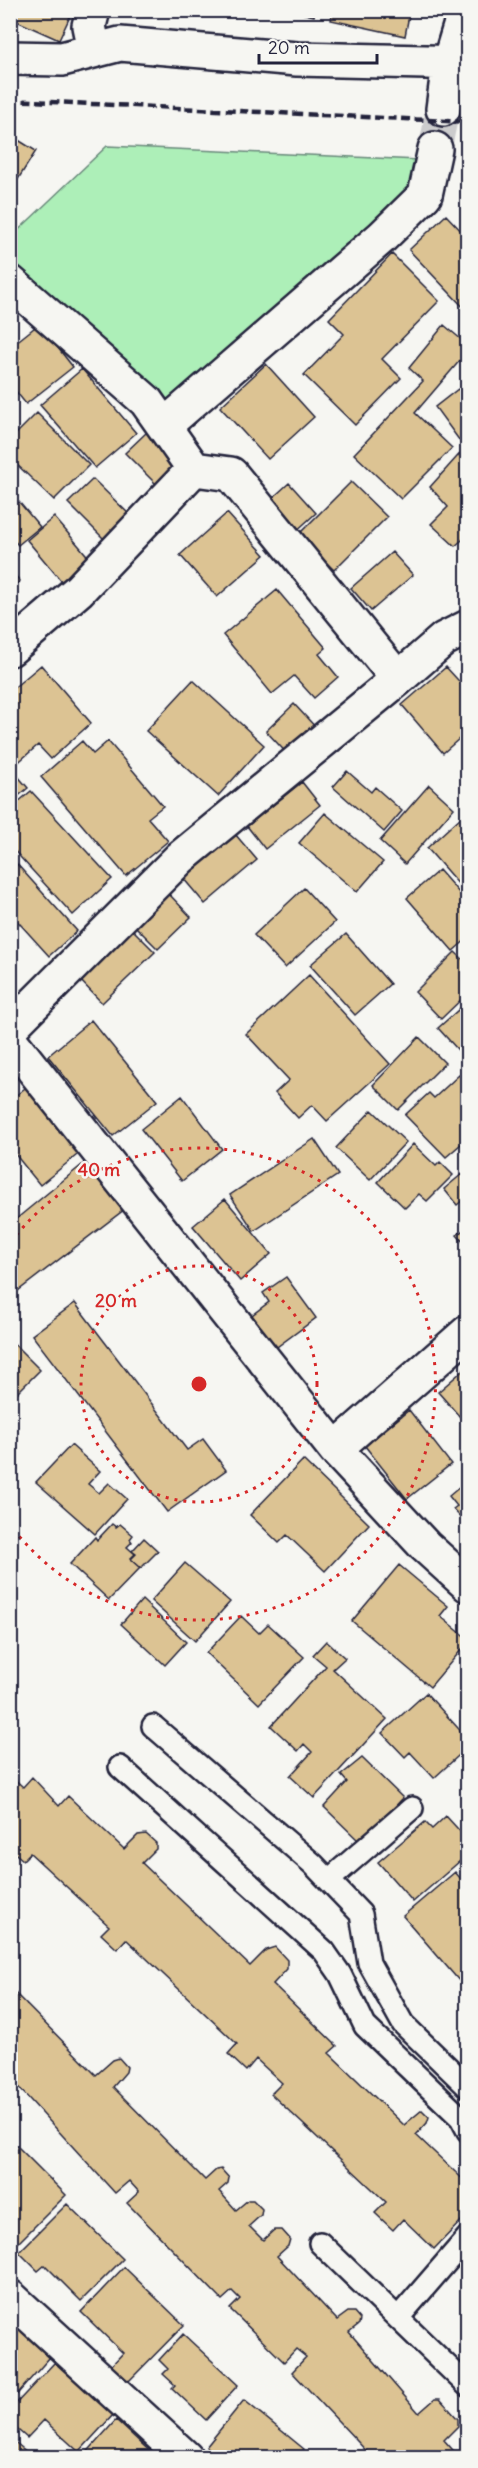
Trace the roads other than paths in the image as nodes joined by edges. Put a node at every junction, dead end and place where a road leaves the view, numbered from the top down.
1 (93, 10) edge
2 (465, 10) edge
3 (94, 50) junction
4 (10, 58) edge
5 (458, 63) edge
6 (442, 109) tunnel mouth
7 (435, 149) tunnel mouth
8 (10, 282) edge
9 (164, 426) junction
10 (194, 469) junction
11 (468, 627) edge
12 (10, 649) edge
13 (398, 680) junction
14 (10, 1028) edge
15 (10, 1040) edge
16 (468, 1332) edge
17 (335, 1449) junction
18 (468, 1585) edge
19 (153, 1726) dead end
20 (120, 1767) dead end
21 (412, 1808) dead end
22 (329, 1880) junction
23 (468, 2087) edge
24 (468, 2131) edge
25 (468, 2237) edge
26 (320, 2243) dead end
27 (10, 2297) edge
28 (398, 2318) junction
29 (468, 2386) edge
30 (186, 2457) edge

1 - 3 street
2 - 5 street
3 - 4 street
3 - 5 street
5 - 6 street
7 - 9 street
8 - 9 street
9 - 10 street
10 - 12 street
10 - 13 street
11 - 13 street
13 - 14 street
15 - 17 street
16 - 17 street
17 - 18 street
19 - 22 lane
20 - 24 lane
21 - 22 lane
22 - 23 lane
25 - 28 lane
26 - 28 lane
27 - 30 street
28 - 29 lane

